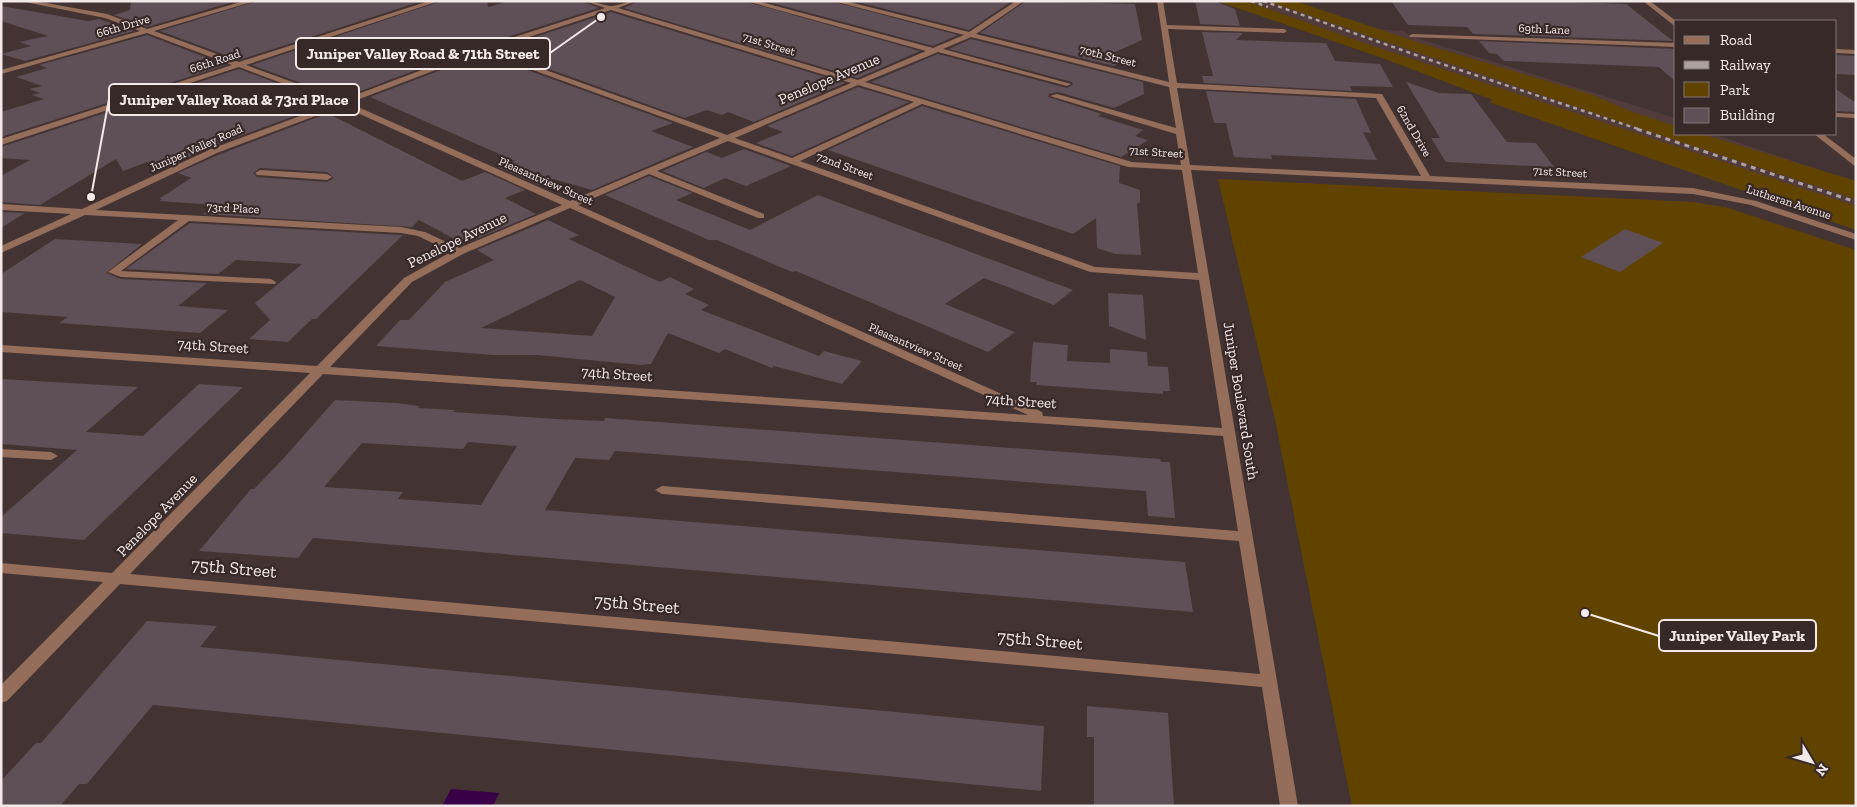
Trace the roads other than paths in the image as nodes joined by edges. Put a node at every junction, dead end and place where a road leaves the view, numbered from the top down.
1 (23, 1) edge
2 (252, 1) edge
3 (436, 1) edge
4 (588, 1) edge
5 (633, 1) edge
6 (749, 1) edge
7 (836, 1) edge
8 (1021, 1) edge
9 (1160, 1) edge
10 (1646, 1) edge
11 (610, 9) junction
12 (1674, 23) edge
13 (1164, 27) junction
14 (146, 31) junction
15 (1284, 31) dead end
16 (970, 35) junction
17 (1412, 36) dead end
18 (1674, 45) edge
19 (483, 50) junction
20 (936, 50) junction
21 (1837, 51) edge
22 (1856, 52) edge
23 (238, 65) junction
24 (1, 72) edge
25 (856, 83) junction
26 (1067, 84) dead end
27 (1172, 85) junction
28 (1054, 96) dead end
29 (1379, 96) joint
30 (920, 102) junction
31 (340, 103) junction
32 (1837, 115) edge
33 (1856, 116) edge
34 (1180, 132) junction
35 (1819, 135) edge
36 (729, 138) junction
37 (1, 142) edge
38 (794, 161) junction
39 (1856, 164) edge
40 (1186, 167) junction
41 (650, 171) junction
42 (260, 173) dead end
43 (327, 177) dead end
44 (1427, 178) junction
45 (1714, 194) joint
46 (570, 205) junction
47 (1, 208) edge
48 (85, 212) junction
49 (760, 216) dead end
50 (187, 218) junction
51 (1856, 237) edge
52 (1, 250) edge
53 (459, 252) junction
54 (1205, 277) junction
55 (271, 282) dead end
56 (1, 348) edge
57 (319, 370) junction
58 (1047, 419) junction
59 (1230, 433) junction
60 (1, 453) edge
61 (51, 456) dead end
62 (662, 490) dead end
63 (1246, 537) junction
64 (1, 568) edge
65 (116, 578) junction
66 (1269, 681) junction
67 (1, 696) edge
68 (1289, 806) edge

1 - 14 street, Pleasantview Street
2 - 14 street, 66th Drive
3 - 23 street, 66th Road
4 - 11 street, 71st Street
5 - 11 street, Juniper Valley Road
6 - 20 street
7 - 16 street, 70th Street
8 - 16 street, Penelope Avenue
9 - 13 street, Juniper Boulevard South
10 - 12 street
11 - 19 street, Juniper Valley Road
11 - 25 street, 71st Street
13 - 15 street
13 - 27 street, Juniper Boulevard South
14 - 23 street, Pleasantview Street
14 - 24 street, 66th Drive
16 - 20 street, Penelope Avenue
16 - 27 street, 70th Street
17 - 18 street, 69th Lane
19 - 31 street, Juniper Valley Road
19 - 36 street, 72nd Street
20 - 25 street, Penelope Avenue
20 - 26 street
21 - 22 street
23 - 31 street, Pleasantview Street
23 - 37 street, 66th Road
25 - 30 street, 71st Street
25 - 36 street, Penelope Avenue
27 - 29 street, 70th Street
27 - 34 street, Juniper Boulevard South
28 - 34 street
29 - 44 street, 62nd Drive
30 - 38 street
30 - 40 street, 71st Street
31 - 46 street, Pleasantview Street
31 - 48 street, Juniper Valley Road
32 - 33 street
34 - 40 street, Juniper Boulevard South
35 - 39 street
36 - 38 street, 72nd Street
36 - 41 street, Penelope Avenue
38 - 54 street, 72nd Street
40 - 44 street, 71st Street
40 - 54 street, Juniper Boulevard South
41 - 46 street, Penelope Avenue
41 - 49 street
42 - 43 street
44 - 45 street, 71st Street
45 - 51 street, Lutheran Avenue
46 - 53 street, Penelope Avenue
46 - 58 street, Pleasantview Street
47 - 48 street, 73rd Place
48 - 50 street, 73rd Place
48 - 52 street, Juniper Valley Road
50 - 53 street, 73rd Place
50 - 55 street
53 - 57 street, Penelope Avenue
54 - 59 street, Juniper Boulevard South
56 - 57 street, 74th Street
57 - 58 street, 74th Street
57 - 65 street, Penelope Avenue
58 - 59 street, 74th Street
59 - 63 street, Juniper Boulevard South
60 - 61 street
62 - 63 street
63 - 66 street, Juniper Boulevard South
64 - 65 street, 75th Street
65 - 66 street, 75th Street
65 - 67 street, Penelope Avenue
66 - 68 street, Juniper Boulevard South

